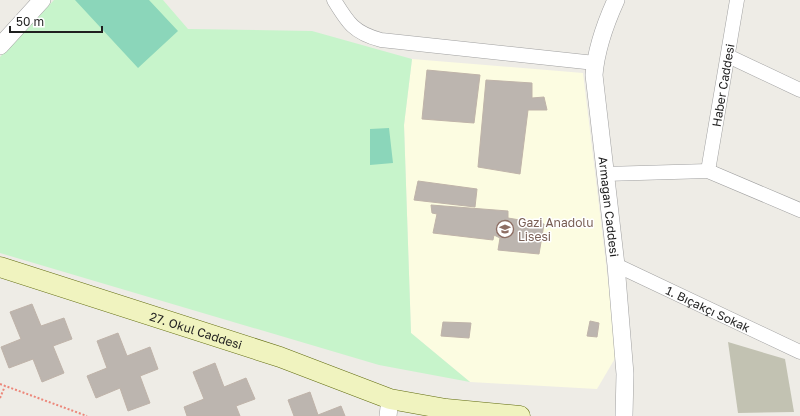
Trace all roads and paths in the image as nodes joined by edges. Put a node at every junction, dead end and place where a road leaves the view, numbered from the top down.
1 (42, 0) edge
2 (334, 0) edge
3 (616, 0) edge
4 (737, 0) edge
5 (1, 44) edge
6 (728, 56) junction
7 (595, 63) junction
8 (800, 90) edge
9 (708, 171) junction
10 (605, 174) junction
11 (800, 210) edge
12 (616, 265) junction
13 (0, 267) edge
14 (800, 352) edge
15 (0, 384) edge
16 (5, 386) junction
17 (0, 398) edge
18 (389, 408) edge
19 (87, 416) edge
20 (421, 416) edge
21 (520, 416) edge
22 (624, 416) edge

1 - 5 street
2 - 7 street
3 - 7 street, Armağan Caddesi
4 - 6 street, Haber Caddesi
6 - 8 street
6 - 9 street, Haber Caddesi
7 - 10 street, Armağan Caddesi
9 - 10 street
9 - 11 street
10 - 12 street, Armağan Caddesi
12 - 14 street, 1. Bıçakçı Sokak
12 - 22 street, Armağan Caddesi
13 - 18 main road, 27. Okul Caddesi
15 - 16 path
16 - 17 path
16 - 19 path
18 - 20 main road
18 - 21 main road

